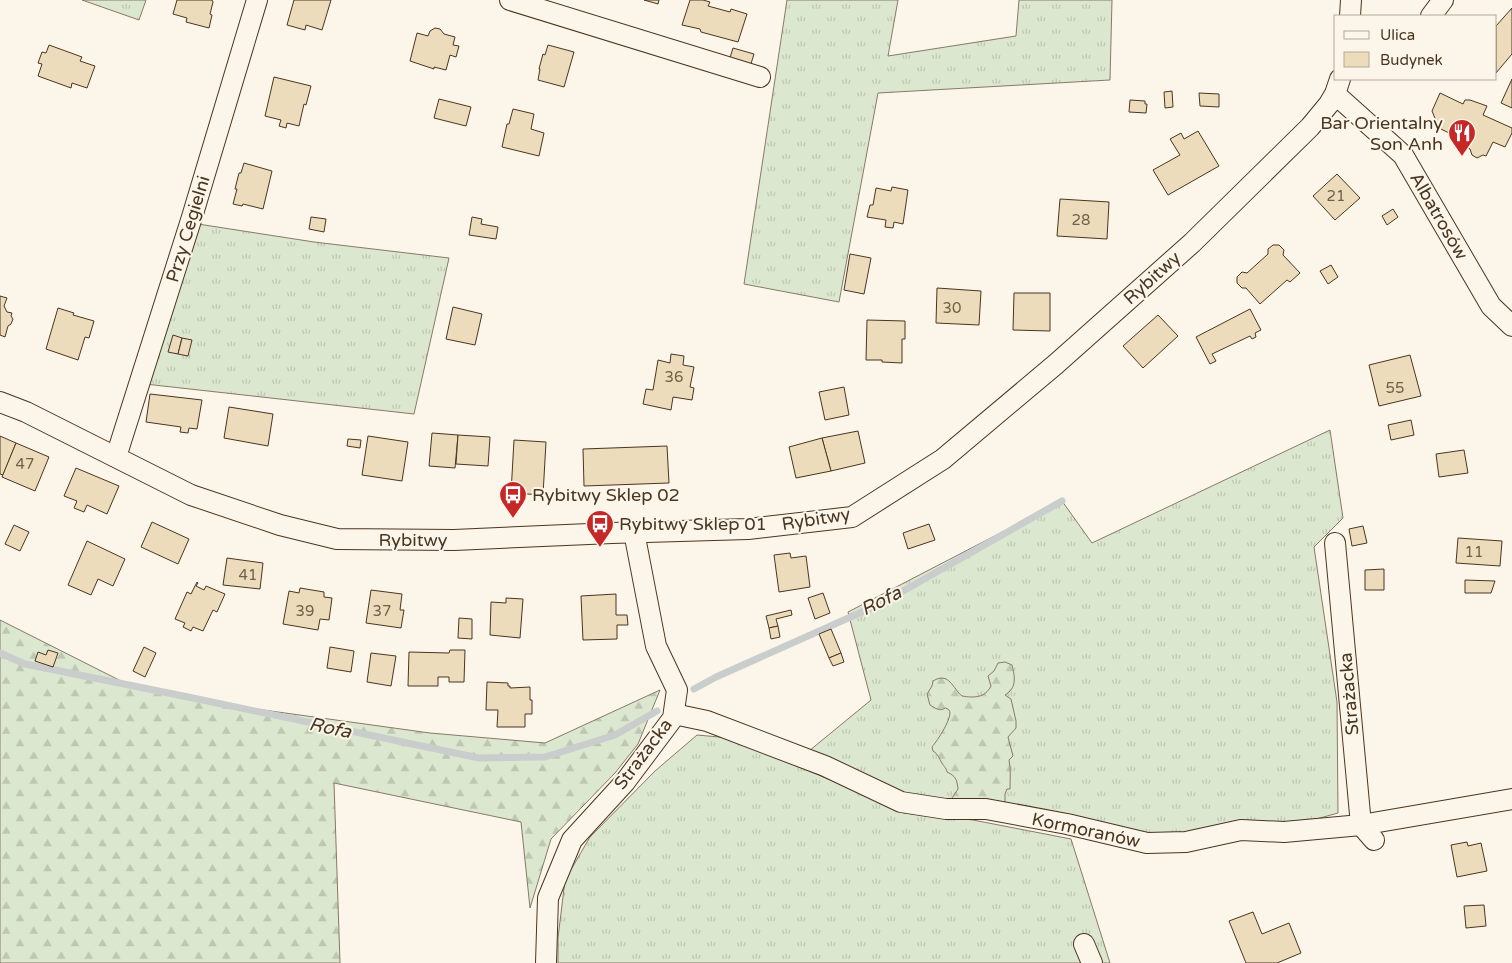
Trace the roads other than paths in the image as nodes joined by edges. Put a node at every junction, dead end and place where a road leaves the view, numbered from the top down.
1 (257, 0) edge
2 (510, 0) edge
3 (1352, 0) edge
4 (1443, 0) edge
5 (1350, 15) edge
6 (1432, 15) edge
7 (760, 77) dead end
8 (1338, 86) edge
9 (1512, 326) edge
10 (0, 402) edge
11 (116, 457) junction
12 (634, 532) junction
13 (1335, 543) dead end
14 (674, 714) junction
15 (1512, 799) edge
16 (1361, 825) junction
17 (1374, 840) dead end
18 (1084, 944) dead end
19 (546, 963) edge
20 (1092, 963) edge

1 - 11 street, Przy Cegielni
2 - 7 street
3 - 5 street
4 - 6 street
8 - 9 street, Albatrosów
8 - 12 street, Rybitwy
10 - 11 street, Rybitwy
11 - 12 street, Rybitwy
12 - 14 street, Strażacka
13 - 16 street, Strażacka
14 - 16 street, Kormoranów
14 - 19 street, Strażacka
15 - 16 street, Kormoranów
16 - 17 street
18 - 20 street

